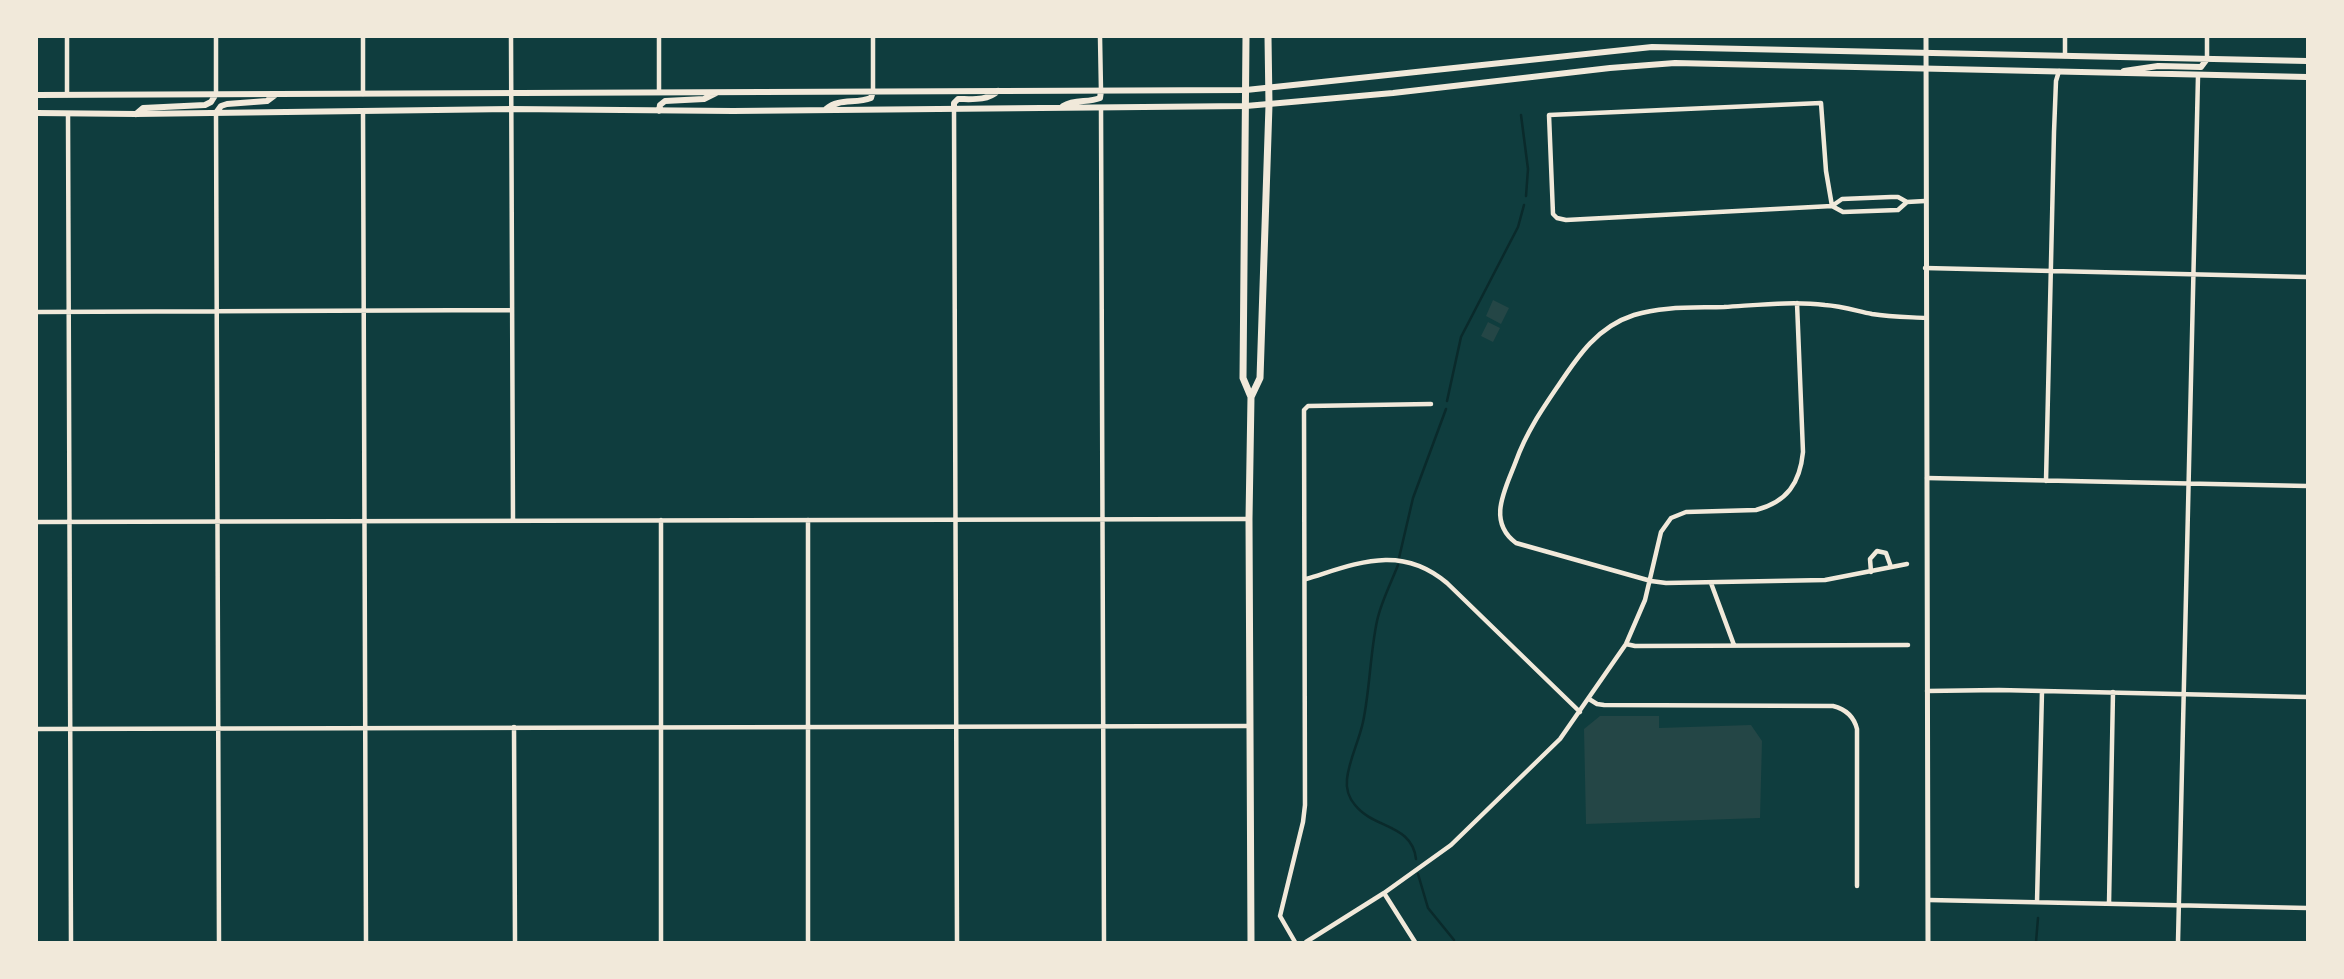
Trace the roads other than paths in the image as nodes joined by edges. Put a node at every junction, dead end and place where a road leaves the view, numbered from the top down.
1 (67, 37) edge
2 (216, 37) edge
3 (363, 37) edge
4 (511, 37) edge
5 (659, 37) edge
6 (873, 37) edge
7 (1100, 37) edge
8 (1246, 37) edge
9 (1268, 37) edge
10 (1926, 37) edge
11 (2065, 37) edge
12 (2207, 37) edge
13 (1926, 52) junction
14 (2065, 56) junction
15 (2207, 59) junction
16 (2307, 61) edge
17 (1926, 68) junction
18 (2059, 71) junction
19 (2119, 73) junction
20 (2198, 76) junction
21 (2307, 77) edge
22 (1269, 89) junction
23 (1246, 90) junction
24 (873, 91) junction
25 (998, 91) junction
26 (1101, 91) junction
27 (659, 92) junction
28 (719, 92) junction
29 (511, 93) junction
30 (37, 94) edge
31 (67, 94) junction
32 (216, 94) junction
33 (277, 94) junction
34 (363, 94) junction
35 (1269, 105) junction
36 (1246, 106) junction
37 (1062, 107) junction
38 (1101, 108) junction
39 (825, 109) junction
40 (954, 109) junction
41 (511, 110) junction
42 (659, 111) junction
43 (363, 112) junction
44 (37, 113) edge
45 (68, 113) junction
46 (216, 113) junction
47 (136, 114) junction
48 (1925, 201) junction
49 (1907, 202) junction
50 (1832, 206) junction
51 (1925, 268) junction
52 (2052, 271) junction
53 (2192, 274) junction
54 (2307, 276) edge
55 (1797, 303) junction
56 (364, 310) junction
57 (511, 310) junction
58 (217, 311) junction
59 (37, 312) edge
60 (69, 312) junction
61 (1926, 318) junction
62 (1251, 397) junction
63 (1431, 404) dead end
64 (1927, 478) junction
65 (2046, 481) junction
66 (2188, 484) junction
67 (2307, 486) edge
68 (955, 519) junction
69 (1102, 519) junction
70 (1249, 519) junction
71 (661, 520) junction
72 (808, 520) junction
73 (365, 521) junction
74 (513, 521) junction
75 (37, 522) edge
76 (69, 522) junction
77 (218, 522) junction
78 (1907, 564) dead end
79 (1891, 567) junction
80 (1871, 572) junction
81 (1306, 579) junction
82 (1651, 581) junction
83 (1711, 583) junction
84 (1626, 644) junction
85 (1908, 645) dead end
86 (1734, 646) junction
87 (1927, 691) junction
88 (2042, 691) junction
89 (2113, 692) junction
90 (2184, 694) junction
91 (2307, 696) edge
92 (1589, 699) junction
93 (1580, 712) junction
94 (1103, 724) junction
95 (956, 725) junction
96 (661, 726) junction
97 (808, 726) junction
98 (1250, 726) junction
99 (366, 727) junction
100 (514, 727) junction
101 (218, 728) junction
102 (37, 729) edge
103 (70, 729) junction
104 (1857, 886) dead end
105 (1384, 893) junction
106 (1929, 900) junction
107 (2038, 902) junction
108 (2109, 904) junction
109 (2179, 905) junction
110 (2307, 908) edge
111 (71, 942) edge
112 (219, 942) edge
113 (366, 942) edge
114 (515, 942) edge
115 (661, 942) edge
116 (808, 942) edge
117 (957, 942) edge
118 (1104, 942) edge
119 (1251, 942) edge
120 (1295, 942) edge
121 (1306, 942) edge
122 (1415, 942) edge
123 (1928, 942) edge
124 (2178, 942) edge

1 - 31 street
2 - 32 street
3 - 34 street
4 - 29 street
5 - 27 street
6 - 24 street
7 - 26 street
8 - 23 main road
9 - 22 main road
10 - 13 street
11 - 14 street
12 - 15 street
13 - 14 main road
13 - 17 street
13 - 22 main road
14 - 15 main road
15 - 16 main road
15 - 19 main road
17 - 18 main road
17 - 35 main road
17 - 48 street
18 - 19 main road
18 - 52 street
19 - 20 main road
20 - 21 main road
20 - 53 street
22 - 23 main road
22 - 35 main road
23 - 26 main road
23 - 36 main road
24 - 25 main road
24 - 28 main road
24 - 39 main road
25 - 26 main road
25 - 40 main road
26 - 37 main road
27 - 28 main road
27 - 29 main road
28 - 42 main road
29 - 34 main road
29 - 41 street
30 - 31 main road
31 - 32 main road
32 - 33 main road
32 - 47 main road
33 - 34 main road
33 - 46 main road
35 - 36 main road
35 - 62 main road
36 - 38 main road
36 - 62 main road
37 - 38 main road
37 - 40 main road
38 - 69 street
39 - 40 main road
39 - 42 main road
40 - 68 street
41 - 42 main road
41 - 43 main road
41 - 57 street
43 - 46 main road
43 - 56 street
44 - 45 main road
45 - 47 main road
45 - 60 street
46 - 47 main road
46 - 58 street
48 - 49 street
48 - 51 street
49 - 50 street
49 - 50 street
50 - 50 street
51 - 52 street
51 - 61 street
52 - 53 street
52 - 65 street
53 - 54 street
53 - 66 street
55 - 61 street
55 - 82 street
55 - 82 street
56 - 57 street
56 - 58 street
56 - 73 street
57 - 74 street
58 - 60 street
58 - 77 street
59 - 60 street
60 - 76 street
61 - 64 street
62 - 70 main road
63 - 81 street
64 - 65 street
64 - 87 street
65 - 66 street
66 - 67 street
66 - 90 street
68 - 69 street
68 - 72 street
68 - 95 street
69 - 70 street
69 - 94 street
70 - 98 main road
71 - 72 street
71 - 74 street
71 - 96 street
72 - 97 street
73 - 74 street
73 - 77 street
73 - 99 street
75 - 76 street
76 - 77 street
76 - 103 street
77 - 101 street
78 - 79 street
79 - 80 street
79 - 80 street
80 - 83 street
81 - 93 street
81 - 120 street
82 - 83 street
82 - 84 street
83 - 86 street
84 - 86 street
84 - 92 street
85 - 86 street
87 - 88 street
87 - 106 street
88 - 89 street
88 - 107 street
89 - 90 street
89 - 108 street
90 - 91 street
90 - 109 street
92 - 93 street
92 - 104 street
93 - 105 street
94 - 95 street
94 - 98 street
94 - 118 street
95 - 97 street
95 - 117 street
96 - 97 street
96 - 100 street
96 - 115 street
97 - 116 street
98 - 119 main road
99 - 100 street
99 - 101 street
99 - 113 street
100 - 114 street
101 - 103 street
101 - 112 street
102 - 103 street
103 - 111 street
105 - 121 street
105 - 122 street
106 - 107 street
106 - 123 street
107 - 108 street
108 - 109 street
109 - 110 street
109 - 124 street

